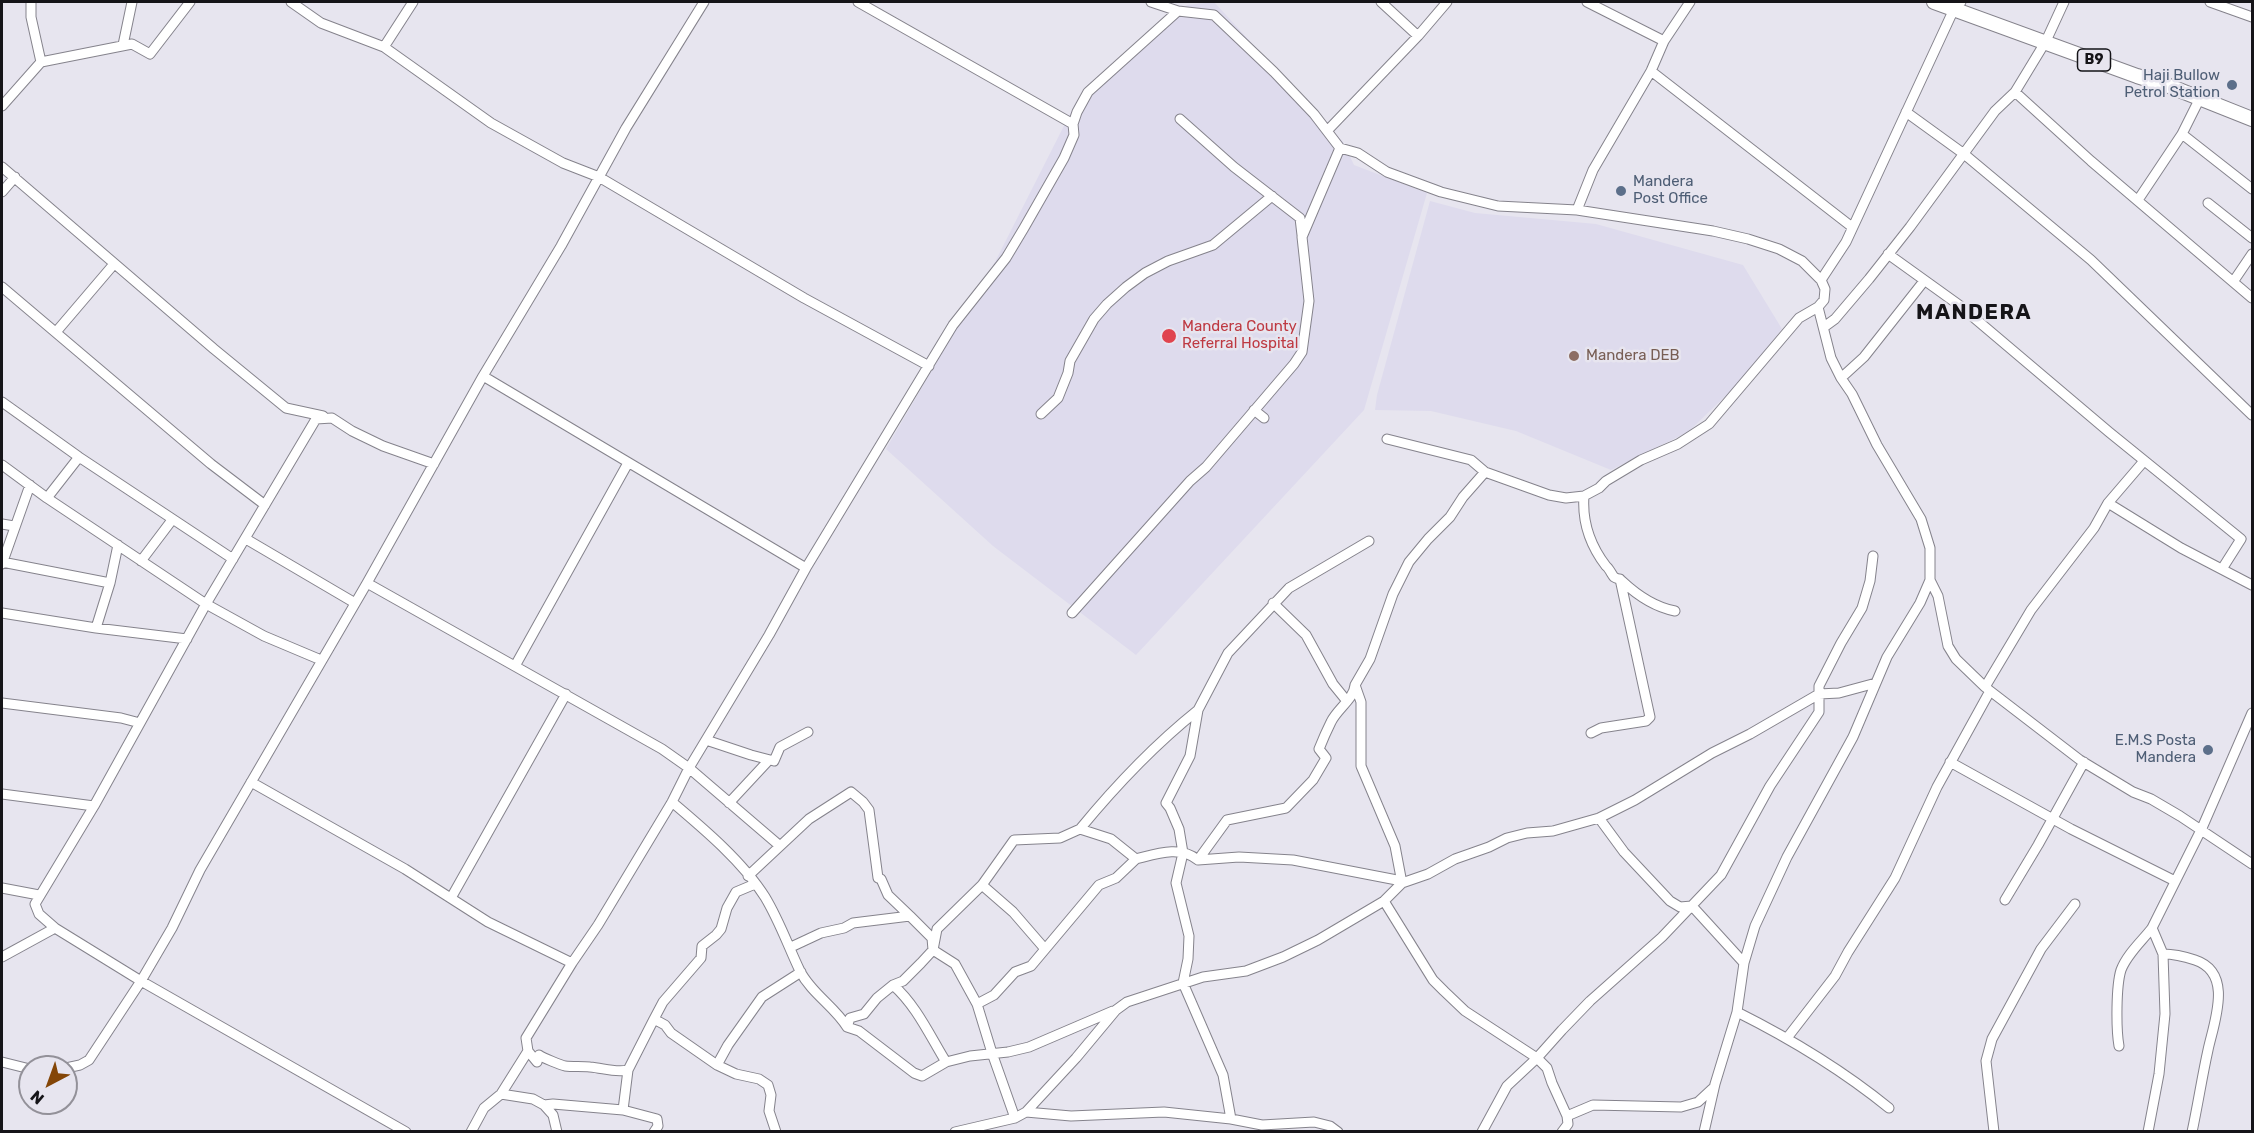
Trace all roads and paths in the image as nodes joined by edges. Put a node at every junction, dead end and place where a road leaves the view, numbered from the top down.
1 (31, 2) edge
2 (132, 2) edge
3 (190, 2) edge
4 (291, 2) edge
5 (413, 2) edge
6 (704, 2) edge
7 (858, 2) edge
8 (1151, 2) edge
9 (1381, 2) edge
10 (1448, 2) edge
11 (1587, 2) edge
12 (1690, 2) edge
13 (1934, 2) edge
14 (2064, 2) edge
15 (2210, 2) edge
16 (1958, 5) edge
17 (1178, 11) junction
18 (2253, 17) edge
19 (1418, 36) junction
20 (1664, 41) junction
21 (2046, 41) junction
22 (123, 45) junction
23 (384, 47) junction
24 (41, 62) junction
25 (1651, 71) junction
26 (2015, 92) junction
27 (2200, 98) junction
28 (2, 106) edge
29 (1906, 112) junction
30 (1180, 119) dead end
31 (2253, 119) edge
32 (1073, 124) junction
33 (1327, 131) junction
34 (2182, 134) junction
35 (1340, 148) junction
36 (1964, 154) junction
37 (2, 167) edge
38 (15, 177) junction
39 (599, 177) junction
40 (2253, 189) edge
41 (2, 192) edge
42 (1272, 196) junction
43 (2138, 200) junction
44 (2208, 203) dead end
45 (1577, 210) junction
46 (1852, 227) junction
47 (1302, 237) junction
48 (2253, 238) edge
49 (1888, 254) junction
50 (2253, 254) edge
51 (114, 264) junction
52 (1821, 280) junction
53 (1924, 281) junction
54 (2233, 282) junction
55 (2, 287) edge
56 (2253, 298) edge
57 (1818, 308) junction
58 (1824, 327) junction
59 (56, 332) junction
60 (929, 366) junction
61 (483, 376) junction
62 (1841, 378) junction
63 (2, 402) edge
64 (1254, 410) junction
65 (1041, 414) dead end
66 (2253, 415) edge
67 (332, 418) junction
68 (1264, 418) dead end
69 (1387, 439) dead end
70 (79, 457) junction
71 (2144, 461) junction
72 (628, 463) junction
73 (434, 464) junction
74 (2, 465) edge
75 (1485, 472) junction
76 (30, 485) junction
77 (1584, 496) junction
78 (47, 498) junction
79 (2108, 503) junction
80 (265, 505) junction
81 (172, 520) junction
82 (2, 524) edge
83 (14, 526) junction
84 (246, 539) junction
85 (1369, 541) dead end
86 (118, 545) junction
87 (1874, 556) dead end
88 (233, 559) junction
89 (141, 561) junction
90 (2, 563) edge
91 (806, 568) junction
92 (2222, 569) junction
93 (1620, 579) junction
94 (1930, 580) junction
95 (110, 583) junction
96 (367, 583) junction
97 (2253, 585) edge
98 (355, 603) junction
99 (1273, 603) junction
100 (206, 604) junction
101 (1675, 611) dead end
102 (2, 613) edge
103 (1072, 613) dead end
104 (96, 628) junction
105 (187, 639) junction
106 (321, 660) junction
107 (515, 666) junction
108 (1876, 683) junction
109 (1355, 685) junction
110 (1988, 689) junction
111 (566, 694) junction
112 (1819, 694) junction
113 (1346, 700) junction
114 (2, 703) edge
115 (1198, 710) junction
116 (2253, 713) edge
117 (140, 723) junction
118 (808, 732) dead end
119 (1591, 733) dead end
120 (706, 740) junction
121 (769, 760) junction
122 (1950, 762) junction
123 (2084, 762) junction
124 (690, 768) junction
125 (251, 782) junction
126 (2, 795) edge
127 (672, 802) junction
128 (729, 803) junction
129 (94, 806) junction
130 (1599, 818) junction
131 (2053, 819) junction
132 (2202, 828) junction
133 (1080, 829) junction
134 (780, 846) junction
135 (1183, 853) junction
136 (1136, 859) junction
137 (1198, 860) junction
138 (2253, 864) edge
139 (748, 876) junction
140 (2175, 881) junction
141 (1402, 882) junction
142 (755, 884) junction
143 (982, 885) junction
144 (2, 888) edge
145 (39, 895) junction
146 (451, 898) junction
147 (2005, 900) dead end
148 (1384, 901) junction
149 (2075, 904) dead end
150 (1692, 906) junction
151 (910, 916) junction
152 (55, 928) junction
153 (2152, 928) junction
154 (791, 947) junction
155 (1045, 949) junction
156 (933, 950) junction
157 (2163, 954) junction
158 (2, 957) edge
159 (572, 963) junction
160 (1744, 963) junction
161 (801, 972) junction
162 (141, 981) junction
163 (1183, 983) junction
164 (893, 985) junction
165 (977, 1004) junction
166 (1116, 1010) junction
167 (1737, 1012) junction
168 (654, 1019) junction
169 (847, 1027) junction
170 (1787, 1038) junction
171 (2119, 1046) dead end
172 (528, 1051) junction
173 (992, 1053) junction
174 (1537, 1058) junction
175 (2, 1062) edge
176 (946, 1062) junction
177 (78, 1065) edge
178 (717, 1065) junction
179 (18, 1066) edge
180 (628, 1070) junction
181 (1715, 1084) junction
182 (501, 1094) junction
183 (544, 1106) junction
184 (1889, 1108) dead end
185 (623, 1110) junction
186 (1026, 1112) junction
187 (1567, 1116) junction
188 (1015, 1118) junction
189 (1231, 1119) junction
190 (406, 1131) edge
191 (471, 1131) edge
192 (557, 1131) edge
193 (654, 1131) edge
194 (776, 1131) edge
195 (955, 1131) edge
196 (1338, 1131) edge
197 (1482, 1131) edge
198 (1562, 1131) edge
199 (1704, 1131) edge
200 (1994, 1131) edge
201 (2148, 1131) edge
202 (2192, 1131) edge

1 - 24 street
2 - 22 street
3 - 22 street
4 - 23 street
5 - 23 street
6 - 39 street
7 - 32 street
8 - 17 street
9 - 19 street
10 - 19 street
11 - 20 street
12 - 20 street
13 - 16 highway, B9
14 - 21 street
15 - 18 street
16 - 21 highway, B9
16 - 29 street
17 - 32 street
17 - 33 street
19 - 33 street
20 - 25 street
21 - 26 street
21 - 27 highway, B9
22 - 24 street
23 - 39 street
24 - 28 street
25 - 45 street
25 - 46 street
26 - 36 street
26 - 43 street
27 - 31 highway, B9
27 - 34 street
29 - 36 street
29 - 46 street
30 - 42 street
32 - 60 street
33 - 35 street
34 - 40 street
34 - 43 street
35 - 45 street
35 - 47 street
36 - 49 street
36 - 66 street
37 - 38 street
38 - 41 street
38 - 51 street
39 - 60 street
39 - 61 street
42 - 47 street
42 - 65 street
43 - 54 street
44 - 48 street
45 - 52 street
46 - 52 street
47 - 64 street
49 - 53 street
49 - 58 street
50 - 54 street
51 - 59 street
51 - 67 street
52 - 57 street
53 - 62 street
53 - 71 street
54 - 56 street
55 - 59 street
57 - 58 street
57 - 77 street
58 - 62 street
59 - 80 street
60 - 91 street
61 - 72 street
61 - 73 street
62 - 94 street
63 - 70 street
64 - 68 street
64 - 103 street
67 - 73 street
67 - 80 street
69 - 75 street
70 - 78 street
70 - 81 street
71 - 79 street
71 - 92 street
72 - 91 street
72 - 107 street
73 - 96 street
74 - 76 street
75 - 77 street
75 - 109 street
76 - 78 street
76 - 83 street
77 - 93 street
78 - 86 street
79 - 92 street
79 - 110 street
80 - 84 street
81 - 88 street
81 - 89 street
82 - 83 street
83 - 90 street
84 - 88 street
84 - 98 street
85 - 99 street
86 - 89 street
86 - 95 street
87 - 112 street
88 - 100 street
89 - 100 street
90 - 95 street
91 - 120 street
92 - 97 street
93 - 101 street
93 - 119 street
94 - 108 street
94 - 110 street
95 - 104 street
96 - 98 street
96 - 107 street
98 - 106 street
99 - 113 street
99 - 115 street
100 - 105 street
100 - 106 street
102 - 104 street
104 - 105 street
105 - 117 street
106 - 125 street
107 - 111 street
108 - 112 street
108 - 160 street
109 - 113 street
109 - 141 street
110 - 122 street
110 - 123 street
111 - 124 street
111 - 146 street
112 - 130 street
112 - 150 street
113 - 137 street
114 - 117 street
115 - 133 street
115 - 135 street
116 - 132 street
117 - 129 street
118 - 121 street
120 - 121 street
120 - 124 street
121 - 128 street
122 - 131 street
122 - 170 street
123 - 131 street
123 - 132 street
124 - 127 street
124 - 128 street
125 - 146 street
125 - 162 street
126 - 129 street
127 - 139 street
127 - 159 street
128 - 134 street
129 - 145 street
130 - 141 street
130 - 150 street
131 - 140 street
131 - 147 street
132 - 138 street
132 - 140 street
133 - 136 street
133 - 143 street
134 - 139 street
134 - 151 street
135 - 136 street
135 - 137 street
135 - 163 street
136 - 155 street
137 - 141 street
139 - 142 street
140 - 153 street
141 - 148 street
142 - 154 street
142 - 168 street
143 - 155 street
143 - 156 street
144 - 145 street
145 - 152 street
146 - 159 street
148 - 163 street
148 - 174 street
149 - 200 street
150 - 160 street
150 - 174 street
151 - 154 street
151 - 156 street
152 - 158 street
152 - 162 street
153 - 157 street
153 - 171 street
154 - 161 street
155 - 165 street
156 - 164 street
156 - 165 street
157 - 201 street
157 - 202 street
159 - 172 street
160 - 167 street
161 - 169 street
161 - 178 street
162 - 177 street
162 - 190 street
163 - 166 street
163 - 189 street
164 - 169 street
164 - 176 street
165 - 173 street
166 - 173 street
166 - 186 street
167 - 170 street
167 - 181 street
168 - 178 street
168 - 180 street
169 - 176 street
170 - 184 street
172 - 180 street
172 - 182 street
173 - 176 street
173 - 188 street
174 - 187 street
174 - 197 street
175 - 179 street
178 - 194 street
180 - 185 street
181 - 187 street
181 - 199 street
182 - 183 street
182 - 191 street
183 - 185 street
183 - 192 street
185 - 193 street
186 - 188 street
186 - 189 street
187 - 198 street
188 - 195 street
189 - 196 street

